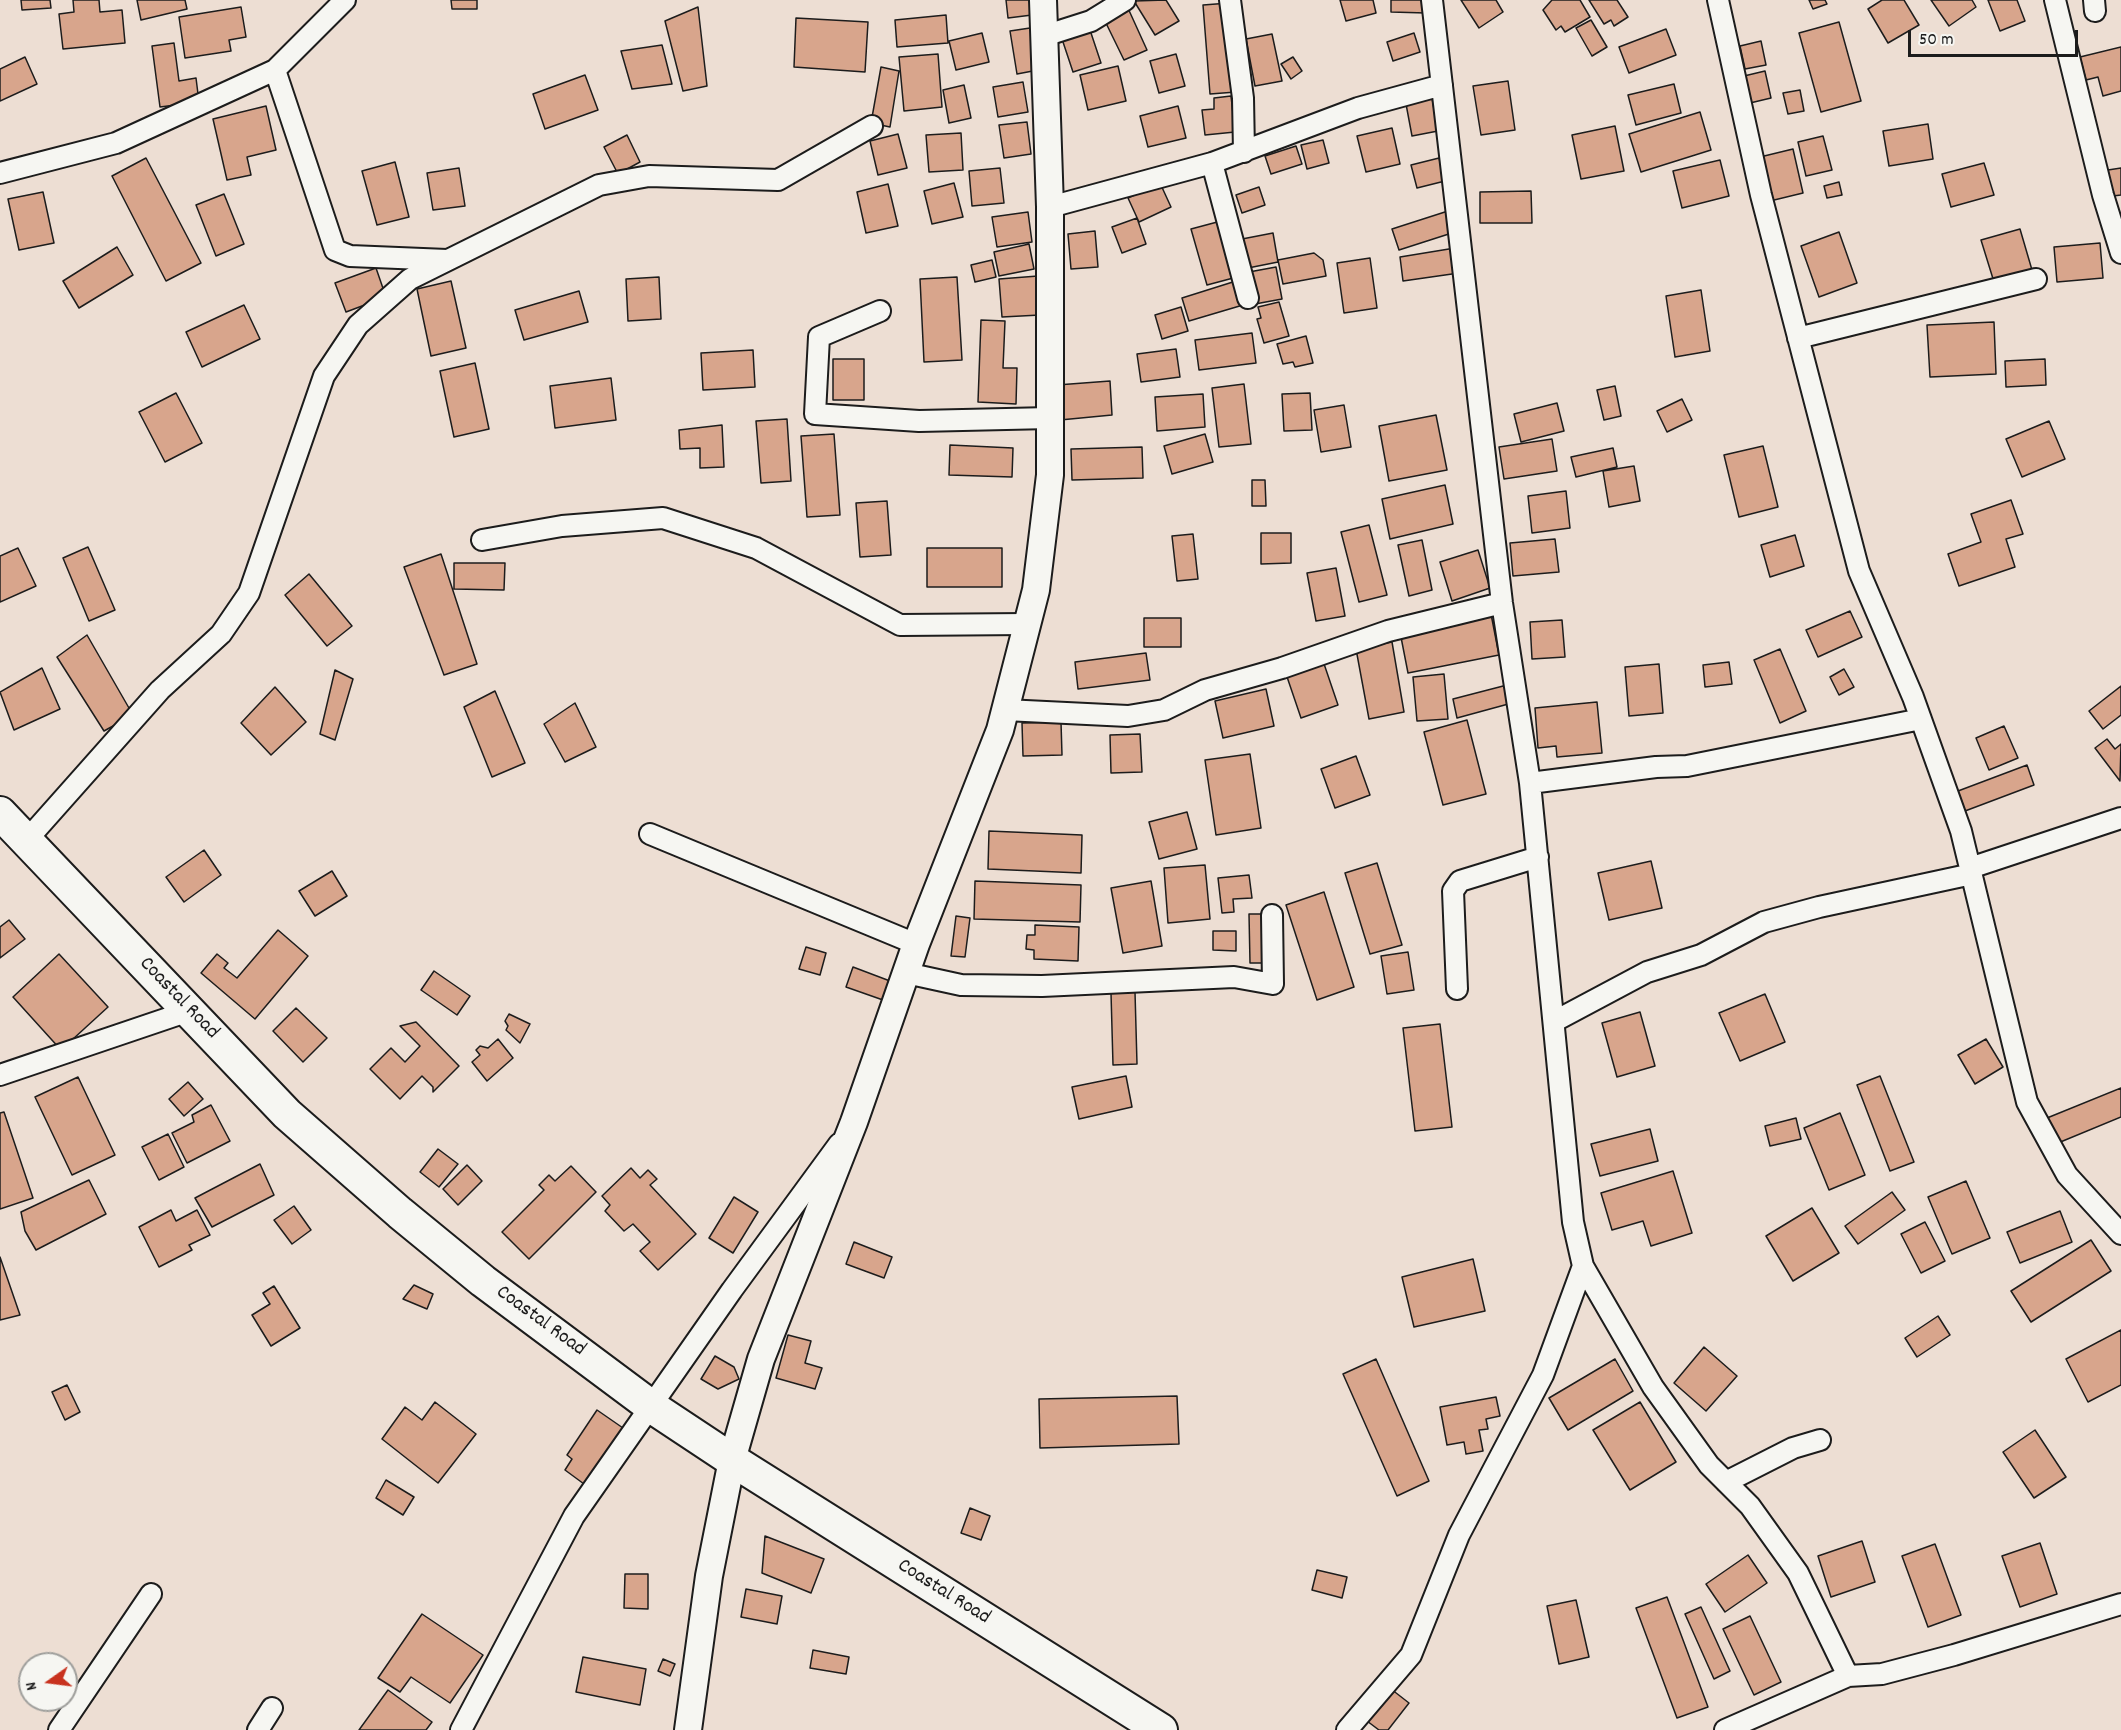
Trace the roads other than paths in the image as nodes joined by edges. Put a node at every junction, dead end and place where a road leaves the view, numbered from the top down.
1 (345, 0) edge
2 (1043, 0) edge
3 (1125, 0) edge
4 (1230, 0) edge
5 (1718, 0) edge
6 (2055, 0) edge
7 (1435, 2) edge
8 (1044, 36) junction
9 (275, 70) junction
10 (1442, 85) junction
11 (872, 126) dead end
12 (1244, 152) junction
13 (1212, 163) junction
14 (0, 173) edge
15 (1050, 207) junction
16 (2121, 254) edge
17 (449, 260) junction
18 (2036, 279) dead end
19 (1248, 298) dead end
20 (880, 311) dead end
21 (1798, 338) junction
22 (1050, 418) junction
23 (482, 540) dead end
24 (1502, 603) junction
25 (1027, 624) junction
26 (1005, 710) junction
27 (1921, 719) junction
28 (1530, 783) junction
29 (0, 813) edge
30 (2121, 818) edge
31 (650, 834) dead end
32 (25, 842) junction
33 (1538, 857) junction
34 (1971, 871) junction
35 (1272, 915) dead end
36 (915, 944) junction
37 (906, 973) junction
38 (1456, 989) dead end
39 (189, 1011) junction
40 (1555, 1021) junction
41 (0, 1075) edge
42 (854, 1122) junction
43 (2121, 1234) edge
44 (1583, 1266) junction
45 (652, 1407) junction
46 (1820, 1440) dead end
47 (732, 1460) junction
48 (1726, 1482) junction
49 (151, 1594) dead end
50 (2121, 1604) edge
51 (1848, 1676) junction
52 (272, 1708) dead end
53 (59, 1730) edge
54 (258, 1730) edge
55 (461, 1730) edge
56 (688, 1730) edge
57 (1161, 1730) edge
58 (1347, 1730) edge
59 (1725, 1730) edge

1 - 9 street
2 - 8 street
3 - 8 street
4 - 12 street
5 - 21 street
6 - 16 street
7 - 10 street
8 - 15 street
9 - 14 street
9 - 17 street
10 - 12 street
10 - 24 street
11 - 17 street
12 - 13 street
13 - 15 street
13 - 19 street
15 - 22 street
17 - 32 street
18 - 21 street
20 - 22 street
21 - 27 street
22 - 25 street
23 - 25 street
24 - 26 street
24 - 28 street
25 - 26 street
26 - 36 street
27 - 28 street
27 - 34 street
28 - 33 street
29 - 32 main road, Coastal Road
30 - 34 street
31 - 36 street
32 - 39 main road, Coastal Road
33 - 38 street
33 - 40 street
34 - 40 street
34 - 43 street
35 - 37 street
36 - 37 street
37 - 42 street
39 - 41 street
39 - 45 main road, Coastal Road
40 - 44 street
42 - 45 street
42 - 47 street
44 - 48 street
44 - 58 street
45 - 47 main road, Coastal Road
45 - 55 street
46 - 48 street
47 - 56 street
47 - 57 main road, Coastal Road
48 - 51 street
49 - 53 street
50 - 51 street
51 - 59 street
52 - 54 street

